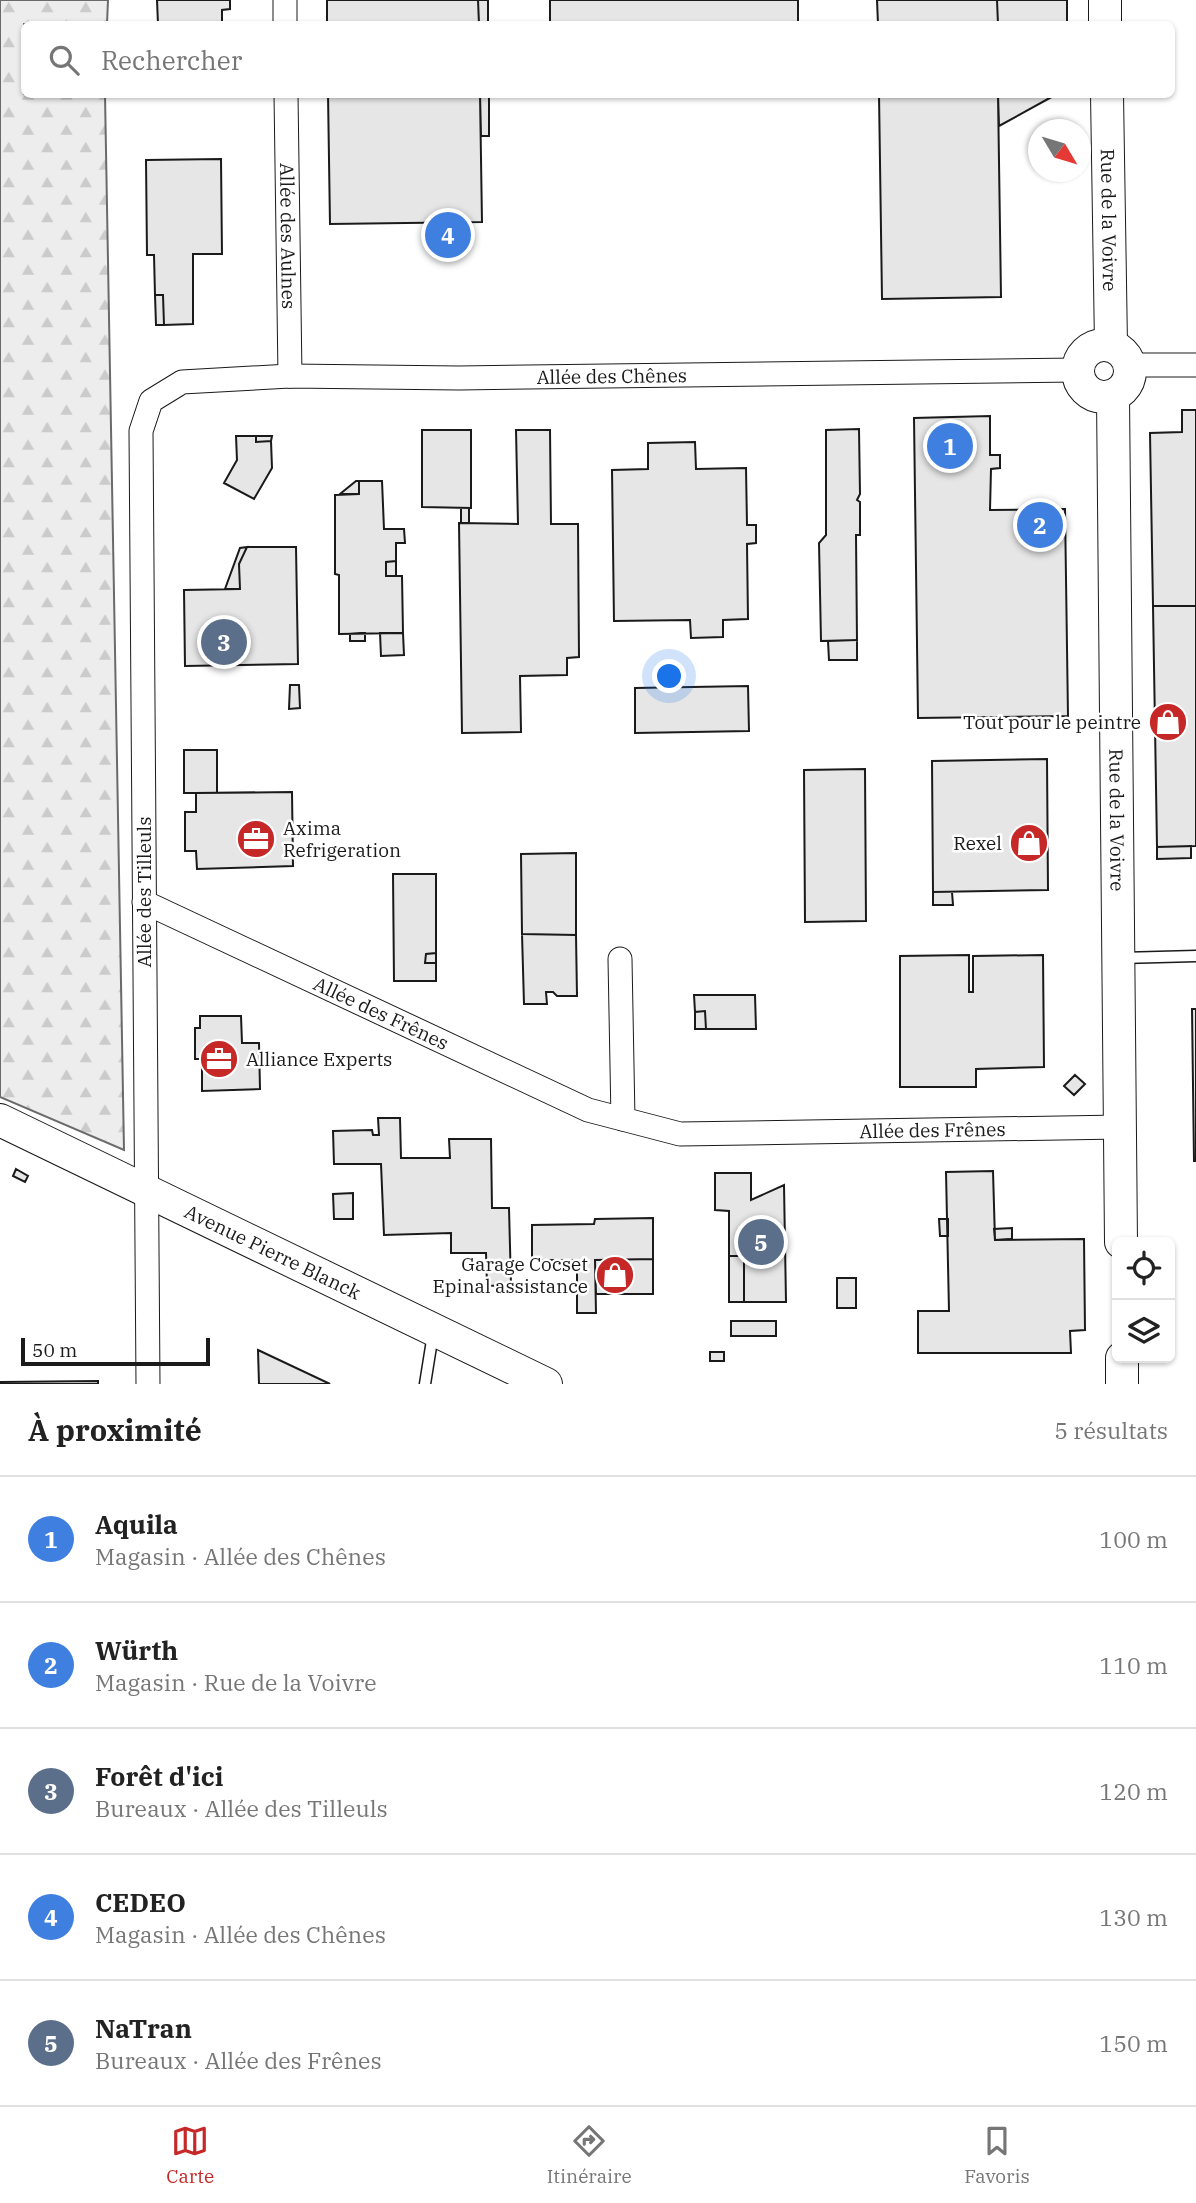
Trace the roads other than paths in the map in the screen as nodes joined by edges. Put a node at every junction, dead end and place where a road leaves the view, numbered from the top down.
1 (285, 0) edge
2 (1105, 0) edge
3 (285, 21) edge
4 (1105, 21) edge
5 (286, 98) edge
6 (1107, 98) edge
7 (1120, 355) junction
8 (1196, 365) edge
9 (1077, 370) junction
10 (290, 376) junction
11 (1113, 396) junction
12 (151, 401) joint
13 (144, 902) junction
14 (1196, 956) edge
15 (1118, 958) junction
16 (620, 960) dead end
17 (622, 1119) junction
18 (0, 1120) edge
19 (1120, 1127) junction
20 (145, 1192) junction
21 (1121, 1237) edge
22 (434, 1331) junction
23 (1122, 1363) edge
24 (513, 1377) edge
25 (148, 1384) edge
26 (425, 1384) edge
27 (546, 1384) edge
28 (1122, 1384) edge

1 - 3 street
2 - 4 street
5 - 10 street, Allée des Aulnes
6 - 7 street, Rue de la Voivre
7 - 8 street
7 - 9 street
7 - 11 street
9 - 10 street, Allée des Chênes
9 - 11 street
10 - 12 street, Allée des Chênes
11 - 15 street, Rue de la Voivre
12 - 13 street, Allée des Tilleuls
13 - 17 street, Allée des Frênes
13 - 20 street, Allée des Tilleuls
14 - 15 lane
15 - 19 street, Rue de la Voivre
16 - 17 street
17 - 19 street, Allée des Frênes
18 - 20 street, Avenue Pierre Blanck
19 - 21 street, Rue de la Voivre
20 - 22 street, Avenue Pierre Blanck
20 - 25 street, Allée des Tilleuls
22 - 24 street, Avenue Pierre Blanck
22 - 26 lane
23 - 28 street
24 - 27 street, Avenue Pierre Blanck

